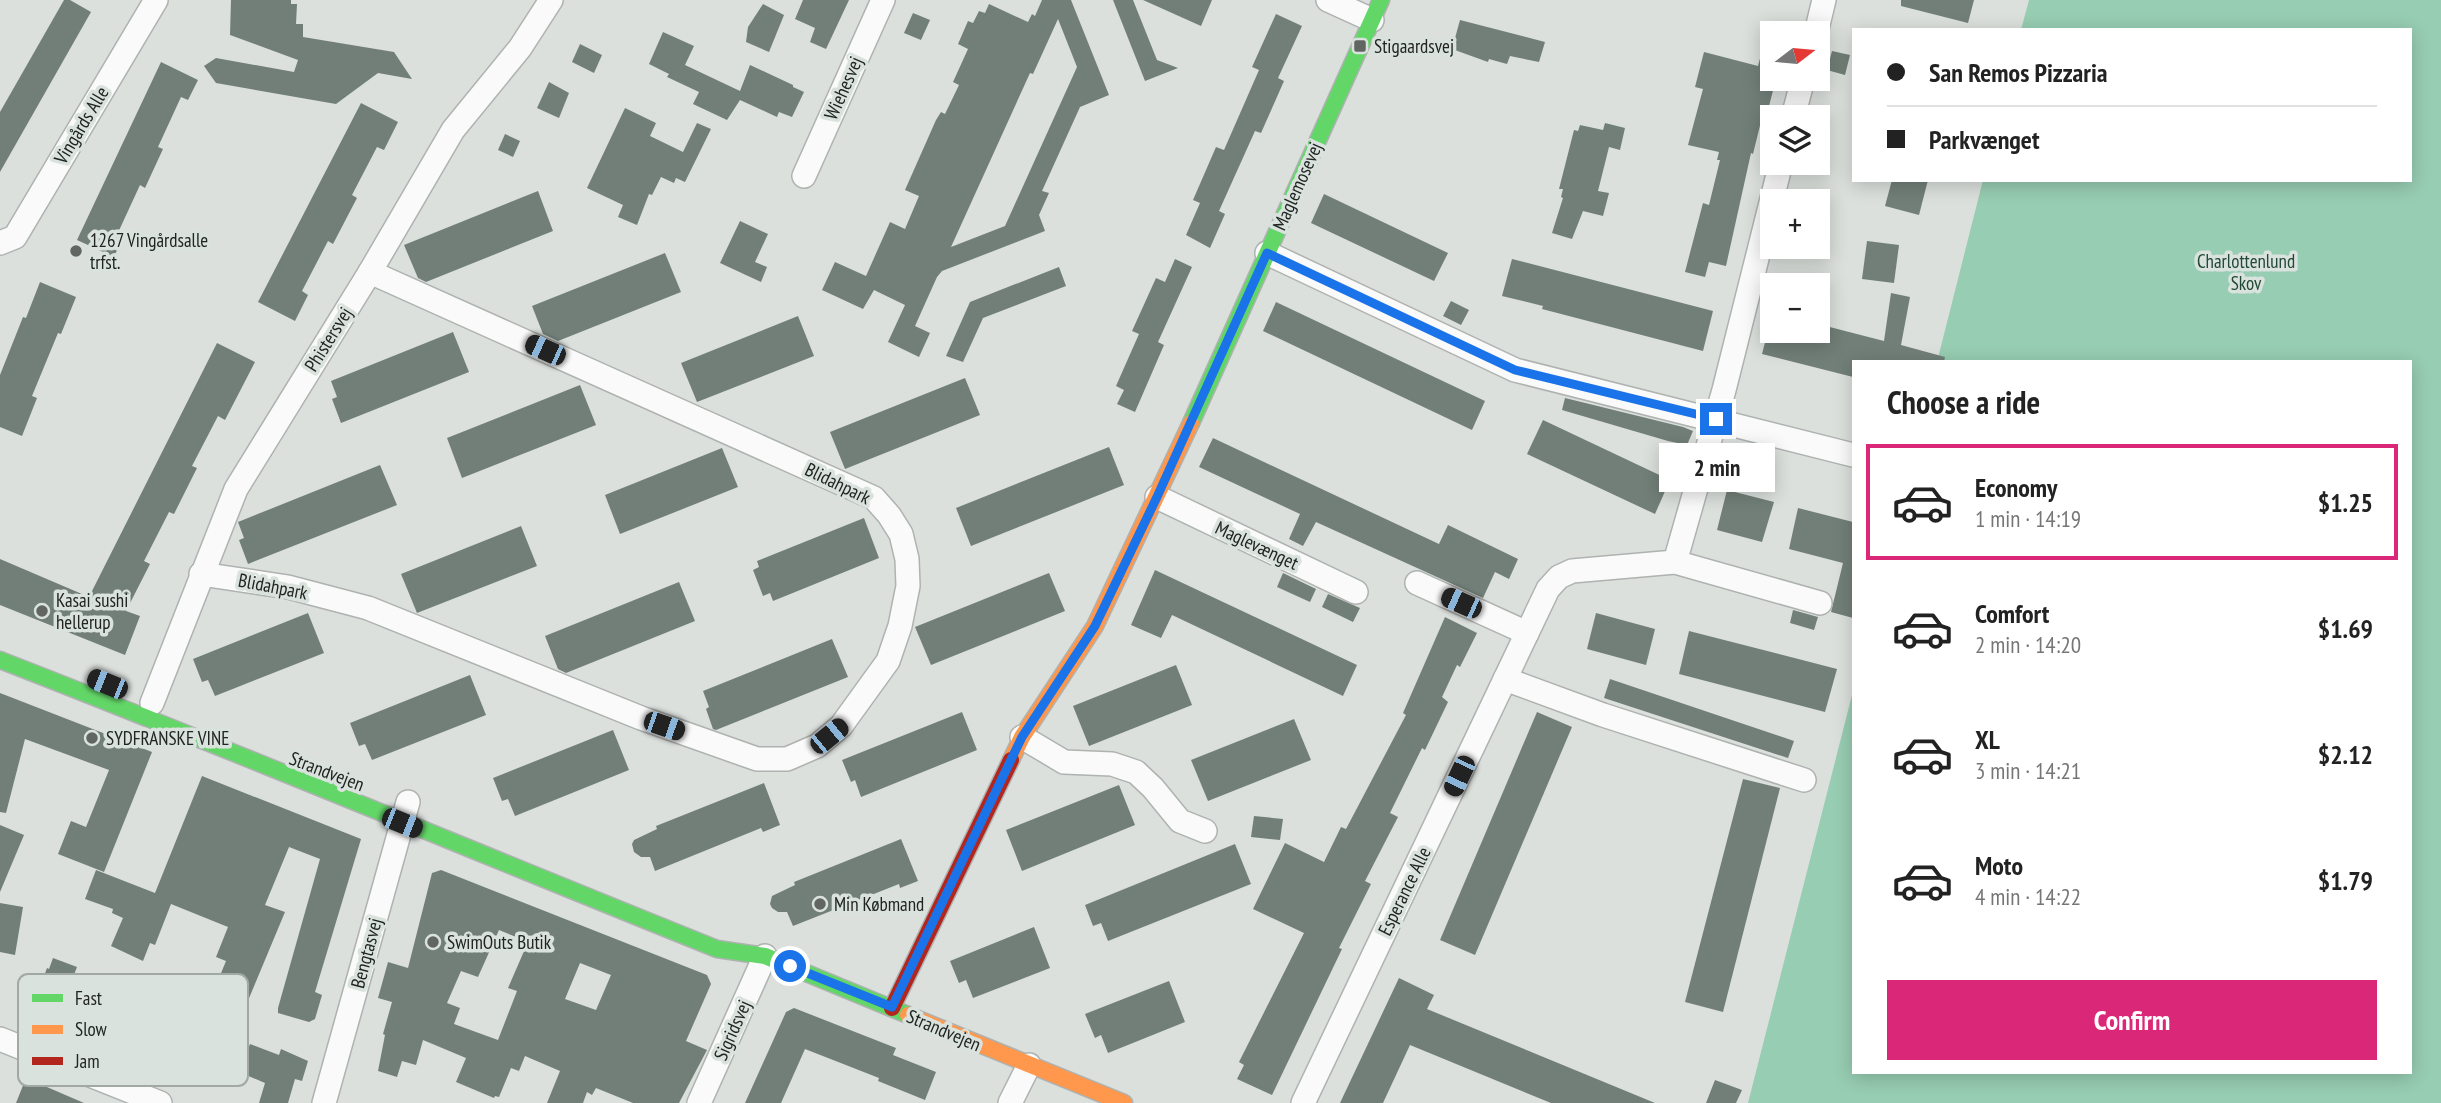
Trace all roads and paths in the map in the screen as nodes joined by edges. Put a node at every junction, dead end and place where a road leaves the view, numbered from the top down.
1 (156, 0) edge
2 (551, 0) edge
3 (883, 0) edge
4 (1328, 0) edge
5 (1824, 0) edge
6 (1376, 10) edge
7 (1819, 21) edge
8 (1778, 175) edge
9 (804, 176) dead end
10 (0, 243) edge
11 (1267, 253) junction
12 (370, 272) junction
13 (1716, 419) junction
14 (1852, 455) edge
15 (1157, 497) junction
16 (1675, 562) junction
17 (201, 574) junction
18 (1417, 583) dead end
19 (1356, 592) dead end
20 (1820, 603) dead end
21 (1527, 633) junction
22 (0, 660) edge
23 (1505, 679) junction
24 (118, 689) dead end
25 (152, 703) junction
26 (203, 723) dead end
27 (1022, 737) junction
28 (1804, 780) dead end
29 (406, 807) junction
30 (1205, 831) dead end
31 (734, 935) dead end
32 (765, 956) junction
33 (892, 1007) junction
34 (0, 1039) edge
35 (18, 1046) edge
36 (1029, 1065) junction
37 (118, 1086) edge
38 (160, 1103) edge
39 (324, 1103) edge
40 (699, 1103) edge
41 (1010, 1103) edge
42 (1124, 1103) edge
43 (1303, 1103) edge

1 - 10 street, Vingårds Alle
2 - 12 street, Phistersvej
3 - 9 street, Wiehesvej
4 - 6 street
5 - 7 street
6 - 11 main road, Maglemosevej
8 - 13 street
11 - 13 street
11 - 15 main road, Maglemosevej
12 - 17 street, Phistersvej
12 - 17 street, Blidahpark
13 - 14 street
13 - 16 street
15 - 19 street, Maglevænget
15 - 27 main road, Maglemosevej
16 - 20 street, Esperance Alle
16 - 21 street, Esperance Alle
17 - 25 street, Phistersvej
18 - 21 street
21 - 23 street, Esperance Alle
22 - 29 main road, Strandvejen
23 - 28 street
23 - 43 street, Esperance Alle
24 - 25 main road
25 - 26 main road
27 - 30 street
27 - 33 main road, Maglemosevej
29 - 32 main road, Strandvejen
29 - 39 street, Bengtasvej
31 - 32 main road, Strandvejen
32 - 33 main road, Strandvejen
32 - 40 street, Sigridsvej
33 - 36 main road, Strandvejen
34 - 35 street
36 - 41 street
36 - 42 main road, Strandvejen
37 - 38 street

